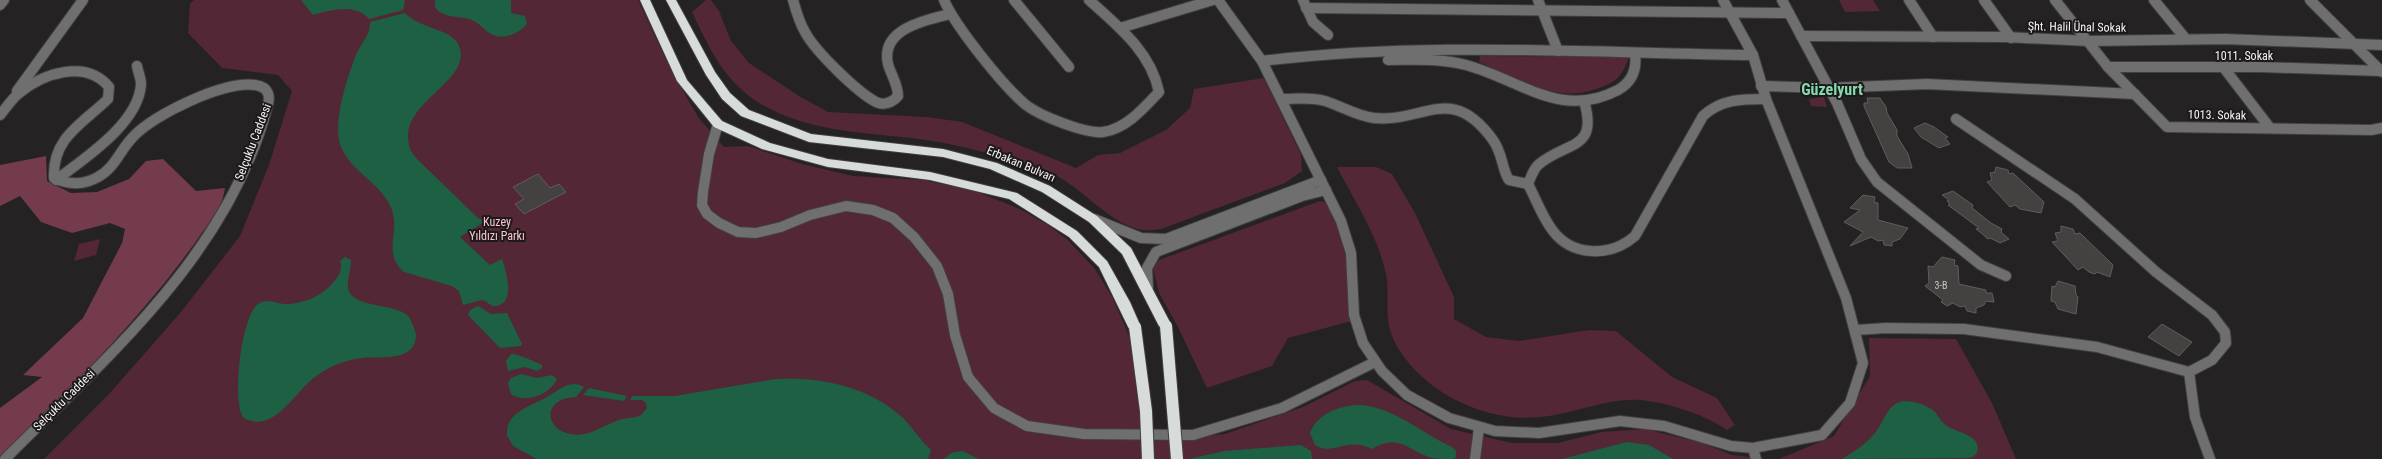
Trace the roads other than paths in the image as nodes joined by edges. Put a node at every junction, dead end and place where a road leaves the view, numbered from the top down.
1 (4, 0) edge
2 (83, 0) edge
3 (645, 0) edge
4 (671, 0) edge
5 (793, 0) edge
6 (944, 0) edge
7 (1014, 0) edge
8 (1089, 0) edge
9 (1213, 0) edge
10 (1218, 0) edge
11 (1538, 0) edge
12 (1723, 0) edge
13 (1782, 0) edge
14 (1909, 0) edge
15 (1984, 0) edge
16 (2055, 0) edge
17 (2154, 0) edge
18 (2310, 0) edge
19 (1304, 4) edge
20 (0, 5) edge
21 (1542, 11) junction
22 (1730, 13) junction
23 (1789, 13) junction
24 (950, 14) junction
25 (1120, 28) junction
26 (1328, 35) dead end
27 (1801, 36) junction
28 (1933, 37) junction
29 (2011, 38) junction
30 (2185, 38) junction
31 (2089, 41) junction
32 (2352, 42) junction
33 (2382, 45) edge
34 (1558, 51) junction
35 (1636, 54) junction
36 (1753, 55) junction
37 (1388, 60) dead end
38 (1262, 61) junction
39 (137, 66) dead end
40 (1069, 67) dead end
41 (2108, 67) junction
42 (2224, 68) junction
43 (2381, 72) edge
44 (1761, 86) junction
45 (1828, 88) junction
46 (2135, 94) junction
47 (1282, 99) junction
48 (1766, 99) junction
49 (10, 101) junction
50 (1584, 101) junction
51 (0, 115) edge
52 (1956, 119) dead end
53 (718, 124) junction
54 (2270, 128) junction
55 (2382, 128) edge
56 (56, 180) junction
57 (1528, 184) junction
58 (1324, 185) junction
59 (1093, 219) junction
60 (2006, 276) dead end
61 (1148, 287) junction
62 (1856, 330) junction
63 (1375, 362) junction
64 (2189, 372) junction
65 (1479, 428) junction
66 (1755, 454) edge
67 (5, 459) edge
68 (1148, 459) edge
69 (1178, 459) edge
70 (1475, 459) edge
71 (2210, 459) edge

1 - 20 street
2 - 49 street
3 - 53 highway
4 - 59 highway, Erbakan Bulvarı
5 - 24 street
6 - 24 street
7 - 40 street
8 - 25 street
9 - 25 street
10 - 38 street
11 - 21 street
12 - 22 street
13 - 23 street
14 - 28 street
15 - 29 street
16 - 31 street, 1013. Sokak
17 - 30 street
18 - 32 street
19 - 21 street
19 - 26 street
21 - 22 street
21 - 34 street
22 - 23 street
22 - 36 street
23 - 27 street
24 - 25 street
27 - 28 street, Şht. Halil Ünal Sokak
27 - 45 street
28 - 29 street, Şht. Halil Ünal Sokak
29 - 31 street, Şht. Halil Ünal Sokak
30 - 31 street, Şht. Halil Ünal Sokak
30 - 32 street, Şht. Halil Ünal Sokak
31 - 41 street, 1013. Sokak
32 - 33 street, Şht. Halil Ünal Sokak
32 - 43 street
34 - 35 street
34 - 38 street
35 - 36 street
35 - 50 street
36 - 44 street
37 - 50 street
38 - 47 street
39 - 56 street
41 - 42 street, 1011. Sokak
41 - 46 street, 1013. Sokak
42 - 43 street, 1011. Sokak
42 - 54 street
44 - 45 street
44 - 48 street
45 - 46 street
45 - 60 street
46 - 54 street, 1013. Sokak
47 - 57 street
47 - 58 street
48 - 57 street
48 - 62 street
49 - 51 street
49 - 56 street
50 - 57 street
52 - 64 street
53 - 63 street
53 - 68 highway, bridge
54 - 55 street, 1013. Sokak
56 - 67 street, Selçuklu Caddesi
58 - 59 street
58 - 61 street
58 - 63 street
59 - 61 highway, Erbakan Bulvarı
61 - 69 highway, Erbakan Bulvarı, bridge
62 - 64 street
62 - 66 street
63 - 65 street
64 - 71 street
65 - 66 street
65 - 70 street

